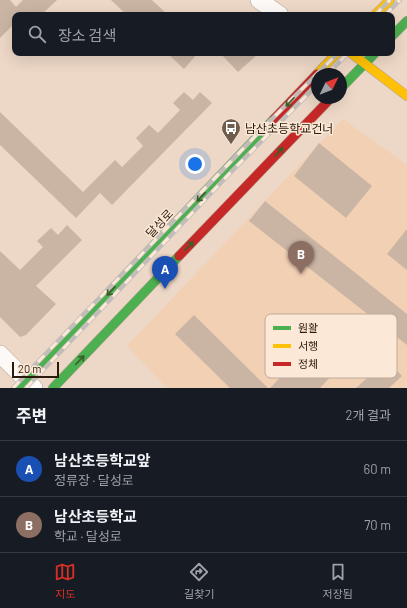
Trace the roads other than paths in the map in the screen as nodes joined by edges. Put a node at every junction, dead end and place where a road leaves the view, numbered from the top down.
1 (259, 0) edge
2 (390, 0) edge
3 (276, 12) edge
4 (378, 12) edge
5 (407, 21) edge
6 (395, 33) edge
7 (334, 56) edge
8 (355, 56) edge
9 (372, 56) edge
10 (364, 63) junction
11 (323, 68) edge
12 (311, 80) edge
13 (347, 81) edge
14 (407, 96) edge
15 (325, 104) edge
16 (0, 354) edge
17 (26, 385) edge
18 (53, 388) edge

1 - 3 street
2 - 4 main road
5 - 6 main road
7 - 11 main road, 달성로
8 - 10 main road
9 - 10 main road
10 - 13 main road
10 - 14 main road
12 -> 17 main road, 달성로
18 -> 15 main road
16 - 17 street

